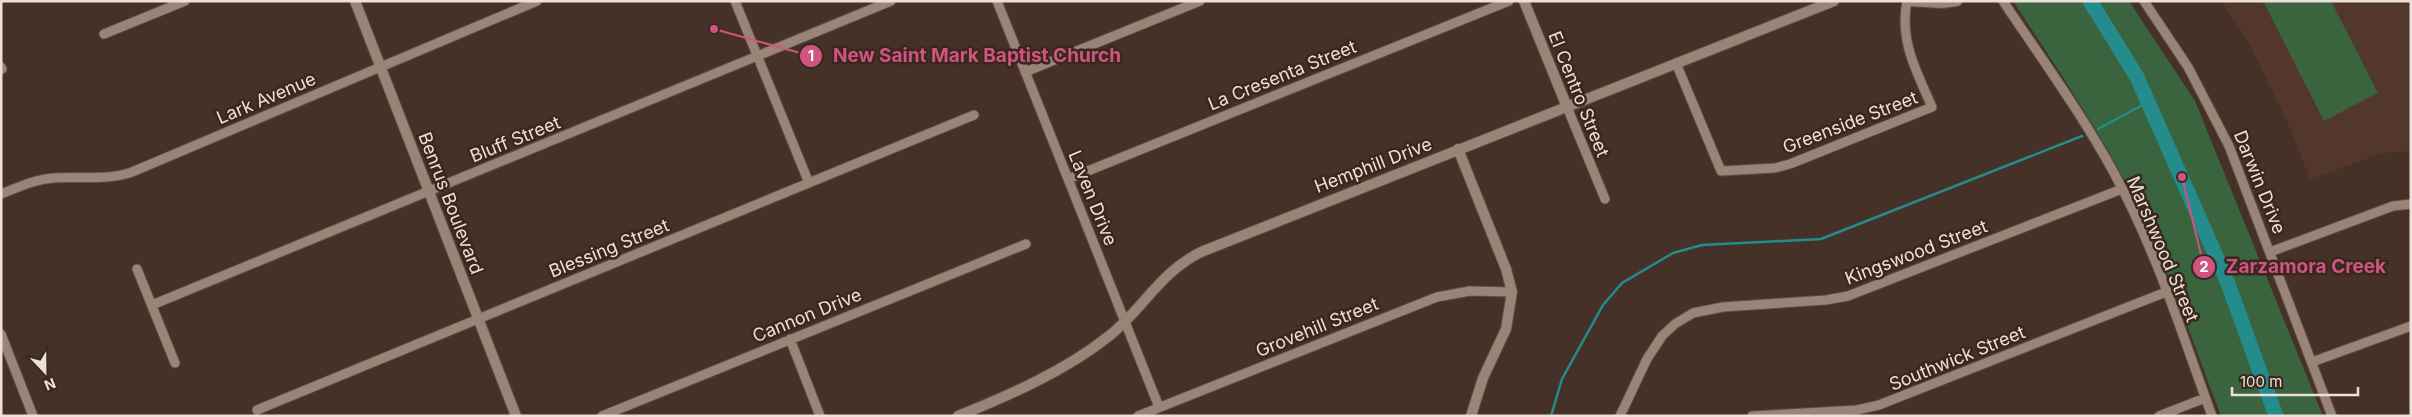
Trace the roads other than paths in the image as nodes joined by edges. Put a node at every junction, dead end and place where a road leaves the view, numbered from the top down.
1 (185, 1) edge
2 (355, 1) edge
3 (537, 1) edge
4 (735, 1) edge
5 (891, 1) edge
6 (997, 1) edge
7 (1200, 1) edge
8 (1509, 1) edge
9 (1524, 1) edge
10 (1834, 1) edge
11 (1908, 1) edge
12 (1957, 1) edge
13 (2003, 1) edge
14 (2144, 1) edge
15 (104, 34) dead end
16 (757, 56) junction
17 (1676, 63) junction
18 (381, 67) junction
19 (1025, 72) junction
20 (1567, 107) junction
21 (974, 115) dead end
22 (1458, 149) junction
23 (1068, 179) junction
24 (809, 183) junction
25 (2122, 189) junction
26 (430, 192) junction
27 (1, 194) edge
28 (1605, 199) dead end
29 (2411, 204) edge
30 (1026, 244) dead end
31 (2270, 252) junction
32 (137, 269) dead end
33 (1512, 292) junction
34 (2166, 292) junction
35 (152, 305) junction
36 (478, 319) junction
37 (1126, 321) junction
38 (2411, 326) edge
39 (1, 334) edge
40 (790, 340) junction
41 (2312, 362) junction
42 (175, 363) dead end
43 (2205, 398) junction
44 (1159, 407) junction
45 (256, 410) dead end
46 (33, 416) edge
47 (516, 416) edge
48 (602, 416) edge
49 (820, 416) edge
50 (958, 416) edge
51 (1138, 416) edge
52 (1471, 416) edge
53 (1620, 416) edge
54 (1752, 416) edge
55 (2159, 416) edge
56 (2212, 416) edge
57 (2332, 416) edge

1 - 15 street
2 - 18 street, Benrus Boulevard
3 - 18 street, Lark Avenue
4 - 16 street
5 - 16 street, Bluff Street
6 - 19 street, Laven Drive
7 - 19 street
8 - 23 street, La Cresenta Street
9 - 20 street, El Centro Street
10 - 17 street, Hemphill Drive
11 - 12 street
11 - 17 street, Greenside Street
13 - 25 street, Marshwood Street
14 - 31 street, Darwin Drive
16 - 24 street
16 - 26 street, Bluff Street
17 - 20 street, Hemphill Drive
18 - 26 street, Benrus Boulevard
18 - 27 street, Lark Avenue
19 - 23 street, Laven Drive
20 - 22 street, Hemphill Drive
20 - 28 street, El Centro Street
21 - 24 street, Blessing Street
22 - 33 street
22 - 37 street, Hemphill Drive
23 - 37 street, Laven Drive
24 - 36 street, Blessing Street
25 - 34 street, Marshwood Street
25 - 53 street, Kingswood Street
26 - 35 street, Bluff Street
26 - 36 street, Benrus Boulevard
29 - 31 street
30 - 40 street, Cannon Drive
31 - 41 street, Darwin Drive
32 - 35 street
33 - 44 street, Grovehill Street
33 - 52 street
34 - 43 street, Marshwood Street
34 - 54 street, Southwick Street
35 - 42 street
36 - 45 street, Blessing Street
36 - 47 street, Benrus Boulevard
37 - 44 street, Laven Drive
37 - 50 street, Hemphill Drive
38 - 41 street
39 - 46 street
40 - 48 street, Cannon Drive
40 - 49 street
41 - 57 street, Darwin Drive
43 - 55 street
43 - 56 street, Marshwood Street
44 - 51 street, Grovehill Street

